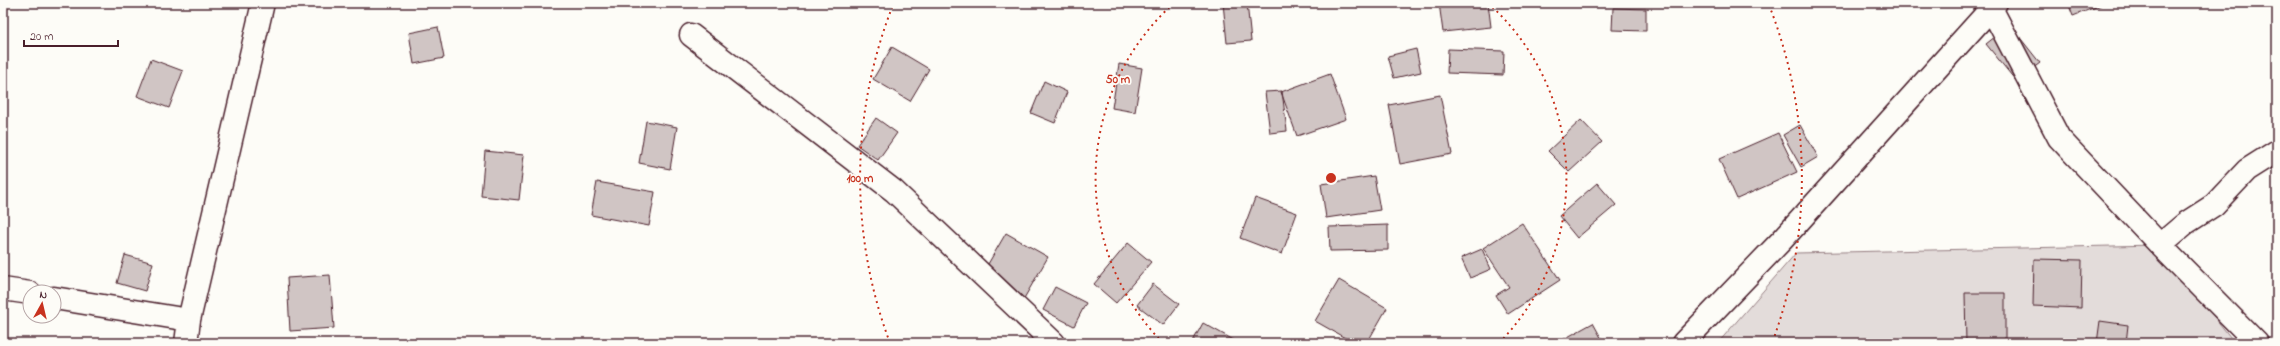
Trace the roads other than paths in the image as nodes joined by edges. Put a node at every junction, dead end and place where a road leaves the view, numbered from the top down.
1 (263, 3) edge
2 (1993, 6) edge
3 (691, 36) dead end
4 (2277, 151) edge
5 (2160, 245) junction
6 (3, 289) edge
7 (22, 293) edge
8 (62, 299) edge
9 (189, 320) junction
10 (186, 343) edge
11 (1054, 343) edge
12 (1682, 343) edge
13 (2257, 343) edge

1 - 9 street
2 - 5 street
2 - 12 street
3 - 11 street
4 - 5 street
5 - 13 street
6 - 7 street
8 - 9 street
9 - 10 street

